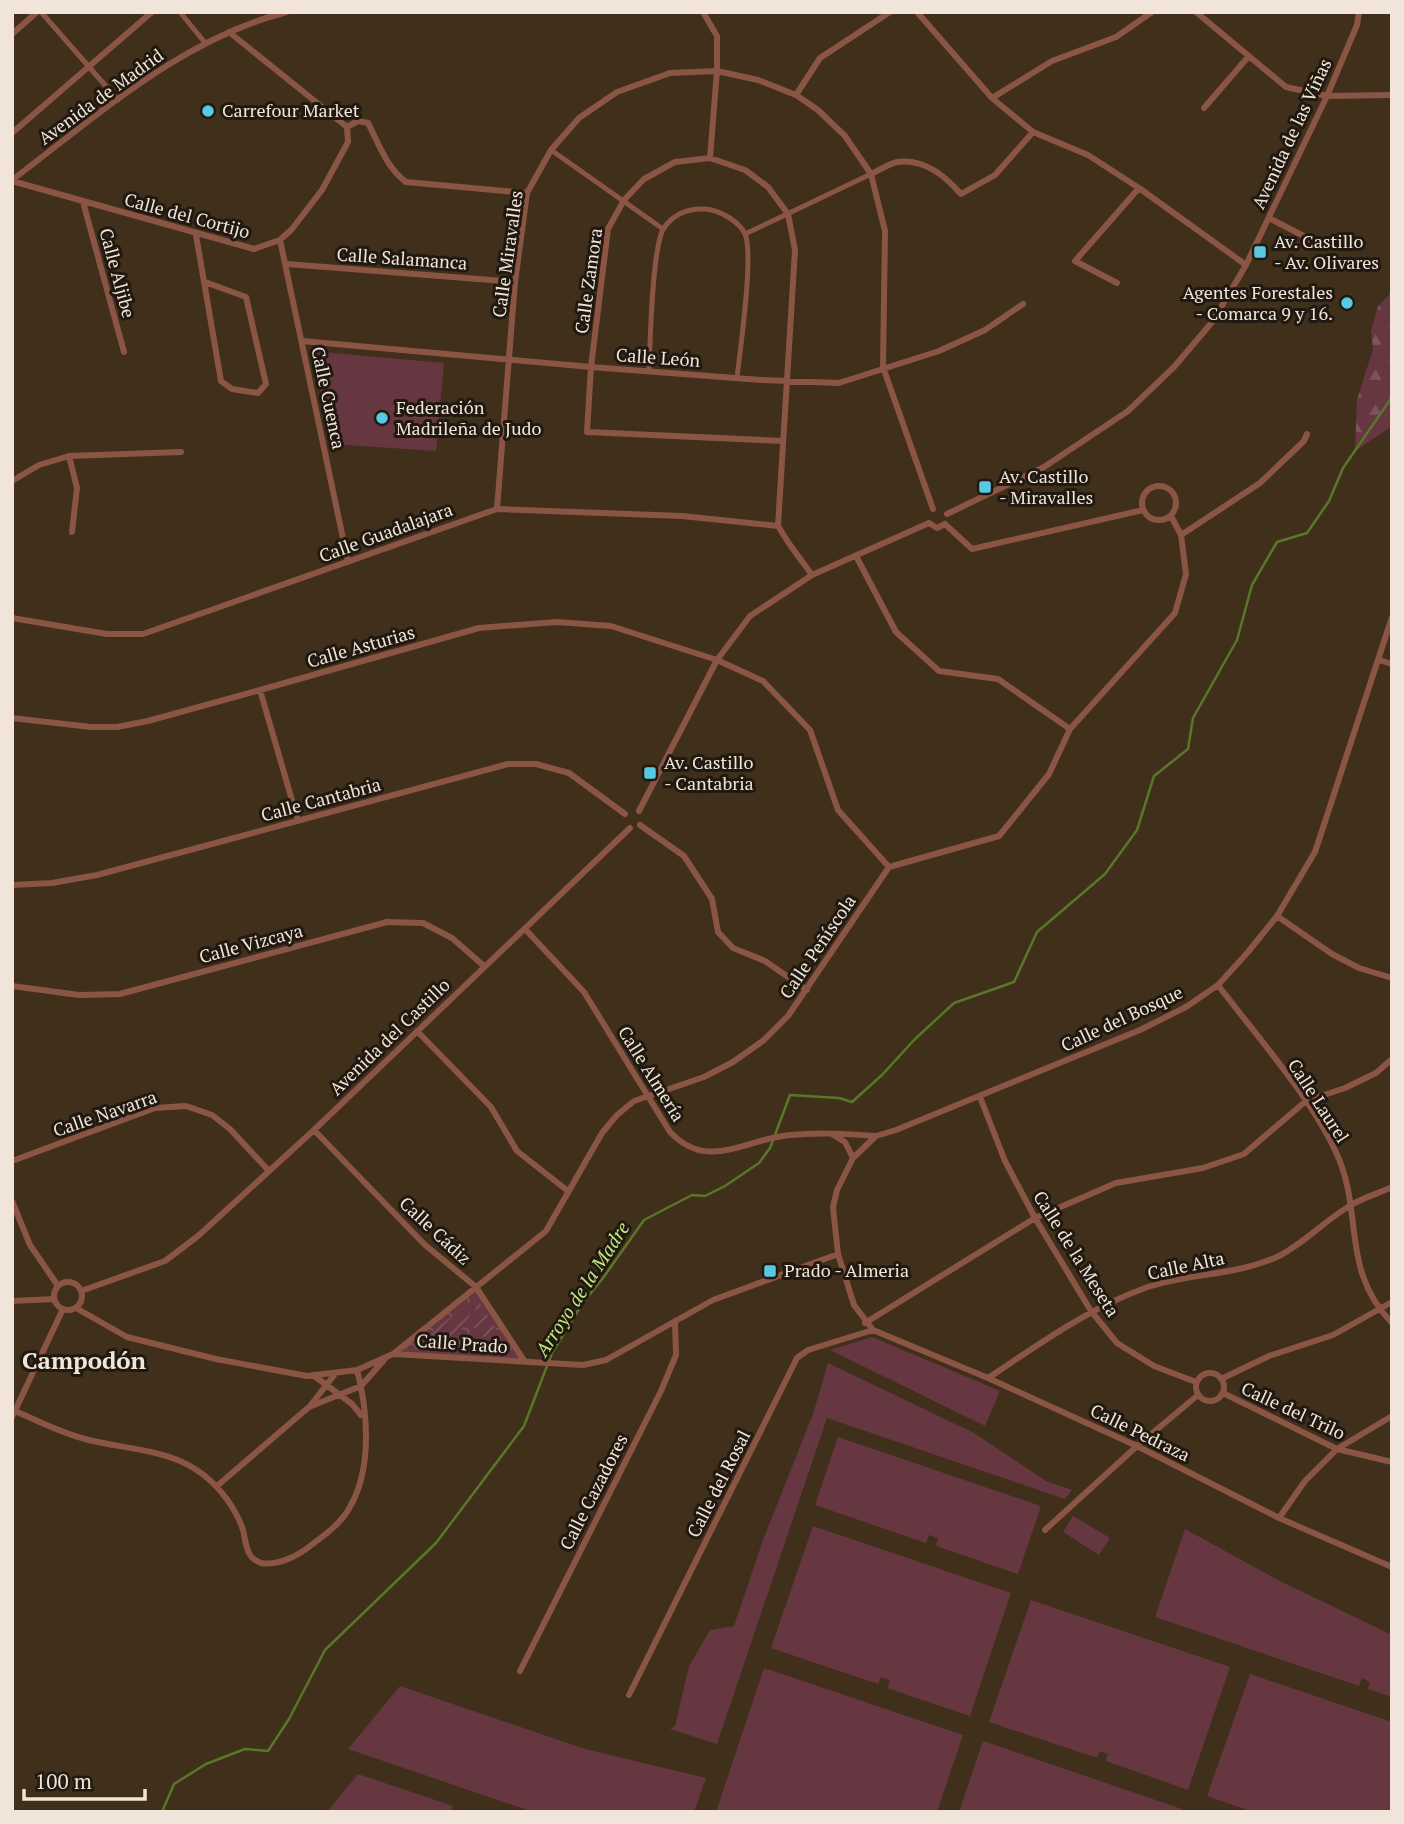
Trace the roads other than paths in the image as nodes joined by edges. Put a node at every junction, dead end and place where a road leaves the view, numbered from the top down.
1 (39, 12) edge
2 (152, 12) edge
3 (180, 12) edge
4 (264, 12) edge
5 (287, 12) edge
6 (703, 12) edge
7 (890, 12) edge
8 (917, 12) edge
9 (1152, 12) edge
10 (1196, 12) edge
11 (1359, 12) edge
12 (260, 19) junction
13 (229, 32) junction
14 (12, 34) edge
15 (206, 44) junction
16 (1248, 57) junction
17 (89, 67) junction
18 (717, 71) junction
19 (796, 95) junction
20 (1392, 95) edge
21 (1327, 96) junction
22 (992, 98) junction
23 (118, 100) junction
24 (1204, 108) dead end
25 (347, 127) junction
26 (1033, 132) junction
27 (12, 133) edge
28 (551, 150) junction
29 (710, 158) junction
30 (871, 174) junction
31 (12, 181) edge
32 (1139, 188) junction
33 (527, 193) junction
34 (624, 200) junction
35 (83, 202) junction
36 (788, 214) junction
37 (1269, 218) junction
38 (663, 229) junction
39 (744, 234) junction
40 (196, 235) junction
41 (280, 240) junction
42 (1321, 245) dead end
43 (287, 264) junction
44 (1246, 265) junction
45 (205, 282) junction
46 (515, 282) junction
47 (1117, 283) dead end
48 (1023, 304) dead end
49 (302, 341) junction
50 (124, 352) dead end
51 (509, 360) junction
52 (591, 367) junction
53 (883, 367) junction
54 (649, 372) junction
55 (737, 378) junction
56 (788, 380) junction
57 (1307, 434) dead end
58 (783, 441) junction
59 (181, 452) dead end
60 (69, 456) junction
61 (12, 481) edge
62 (497, 509) junction
63 (933, 509) junction
64 (1143, 510) junction
65 (947, 514) junction
66 (1171, 516) junction
67 (929, 523) junction
68 (945, 524) junction
69 (778, 526) junction
70 (72, 532) dead end
71 (1181, 535) junction
72 (856, 556) junction
73 (348, 562) junction
74 (812, 575) junction
75 (1392, 617) edge
76 (12, 618) edge
77 (717, 660) junction
78 (1379, 660) junction
79 (1392, 664) edge
80 (260, 690) junction
81 (12, 718) edge
82 (1070, 729) junction
83 (639, 811) junction
84 (625, 814) junction
85 (298, 821) junction
86 (640, 825) junction
87 (630, 828) junction
88 (890, 867) junction
89 (12, 885) edge
90 (1277, 916) junction
91 (525, 929) junction
92 (484, 966) junction
93 (1392, 978) edge
94 (1218, 985) junction
95 (12, 986) edge
96 (807, 990) junction
97 (417, 1031) junction
98 (1392, 1059) edge
99 (647, 1094) junction
100 (980, 1097) junction
101 (1306, 1101) junction
102 (314, 1130) junction
103 (831, 1133) junction
104 (855, 1135) junction
105 (876, 1136) junction
106 (866, 1145) junction
107 (849, 1147) junction
108 (859, 1151) junction
109 (853, 1158) junction
110 (12, 1161) edge
111 (269, 1171) junction
112 (1392, 1187) edge
113 (568, 1191) junction
114 (12, 1201) edge
115 (1352, 1205) junction
116 (1035, 1218) junction
117 (838, 1254) junction
118 (58, 1286) junction
119 (477, 1287) junction
120 (81, 1291) junction
121 (54, 1299) junction
122 (12, 1301) edge
123 (1392, 1301) edge
124 (76, 1308) junction
125 (63, 1309) junction
126 (1378, 1309) junction
127 (1091, 1311) junction
128 (676, 1321) junction
129 (865, 1322) junction
130 (1392, 1323) edge
131 (873, 1330) junction
132 (393, 1354) junction
133 (385, 1359) junction
134 (525, 1362) junction
135 (357, 1370) junction
136 (335, 1374) junction
137 (313, 1375) junction
138 (988, 1378) junction
139 (1221, 1379) junction
140 (1196, 1382) junction
141 (326, 1384) junction
142 (361, 1386) junction
143 (1223, 1393) junction
144 (340, 1395) junction
145 (1198, 1395) junction
146 (309, 1407) junction
147 (14, 1414) edge
148 (1392, 1416) edge
149 (364, 1420) junction
150 (1136, 1446) junction
151 (1337, 1449) junction
152 (1392, 1462) edge
153 (218, 1486) junction
154 (1279, 1518) junction
155 (1045, 1530) dead end
156 (1392, 1567) edge
157 (520, 1671) dead end
158 (629, 1695) dead end

1 - 14 street
1 - 17 street
2 - 17 street
3 - 15 street
4 - 12 street
5 - 12 street, Avenida de Madrid
6 - 18 street
7 - 19 street
8 - 22 street
9 - 22 street
10 - 16 street
11 - 21 street, Avenida de las Viñas
12 - 13 street, Avenida de Madrid
13 - 15 street, Avenida de Madrid
13 - 25 street
15 - 23 street, Avenida de Madrid
16 - 21 street
16 - 24 street
17 - 23 street
17 - 27 street
18 - 19 street, Calle Miravalles
18 - 28 street, Calle Miravalles
18 - 29 street
19 - 30 street, Calle Miravalles
20 - 21 street
21 - 37 street, Avenida de las Viñas
22 - 26 street
23 - 31 street, Avenida de Madrid
25 - 33 street
25 - 41 street
26 - 30 street
26 - 32 street
28 - 33 street, Calle Miravalles
28 - 34 street
29 - 34 street, Calle Zamora
29 - 36 street, Calle Zamora
30 - 36 street
30 - 53 street, Calle Miravalles
31 - 35 street, Calle del Cortijo
32 - 44 street
32 - 47 street
33 - 46 street, Calle Miravalles
34 - 38 street
34 - 52 street, Calle Zamora
35 - 40 street, Calle del Cortijo
35 - 50 street, Calle Aljibe
36 - 39 street
36 - 56 street, Calle Zamora
37 - 42 street
37 - 44 street, Avenida de las Viñas
38 - 39 street
38 - 54 street
39 - 55 street
40 - 41 street, Calle del Cortijo
40 - 45 street
41 - 43 street, Calle Cuenca
43 - 46 street, Calle Salamanca
43 - 49 street, Calle Cuenca
44 - 65 street
45 - 45 street
46 - 51 street, Calle Miravalles
48 - 53 street, Calle León
49 - 51 street, Calle León
49 - 73 street, Calle Cuenca
51 - 52 street, Calle León
51 - 62 street, Calle Miravalles
52 - 54 street, Calle León
52 - 58 street, Calle Zamora
53 - 56 street, Calle León
53 - 63 street, Calle Miravalles
54 - 55 street, Calle León
55 - 56 street, Calle León
56 - 58 street, Calle Zamora
57 - 71 street
58 - 69 street, Calle Zamora
59 - 60 street
60 - 61 street
60 - 70 street
62 - 69 street, Calle Guadalajara
62 - 73 street, Calle Guadalajara
63 - 65 street
63 - 67 street
64 - 66 street
64 - 66 street
64 - 68 street
65 - 68 street
66 - 71 street
67 - 68 street
67 - 72 street
69 - 74 street
71 - 82 street
72 - 74 street
72 - 82 street
73 - 76 street, Calle Guadalajara
74 - 77 street
75 - 78 street, Calle del Bosque
77 - 80 street, Calle Asturias
77 - 83 street
77 - 88 street, Calle Asturias
78 - 79 street
78 - 90 street, Calle del Bosque
80 - 81 street, Calle Asturias
80 - 85 street
82 - 88 street
83 - 84 street
83 - 86 street
84 - 85 street, Calle Cantabria
84 - 87 street
85 - 89 street, Calle Cantabria
86 - 87 street
86 - 96 street
87 - 91 street, Avenida del Castillo
88 - 96 street, Calle Peñíscola
90 - 93 street
90 - 94 street, Calle del Bosque
91 - 92 street, Avenida del Castillo
91 - 99 street, Calle Almería
92 - 95 street, Calle Vizcaya
92 - 97 street, Avenida del Castillo
94 - 100 street, Calle del Bosque
94 - 101 street, Calle Laurel
96 - 99 street, Calle Peñíscola
97 - 102 street, Avenida del Castillo
97 - 113 street
98 - 101 street
99 - 103 street, Calle Almería
99 - 113 street, Calle Peñíscola
100 - 105 street, Calle del Bosque
100 - 116 street, Calle de la Meseta
101 - 115 street, Calle Laurel
101 - 116 street
102 - 111 street, Avenida del Castillo
102 - 119 street, Calle Cádiz
103 - 104 street, Calle Almería
103 - 107 street
104 - 105 street, Calle Almería
104 - 106 street
104 - 107 street
105 - 106 street, Calle del Bosque
106 - 108 street, Calle del Bosque
107 - 108 street
107 - 109 street
108 - 109 street, Calle del Bosque
109 - 117 street, Calle del Bosque
110 - 111 street, Calle Navarra
111 - 120 street, Avenida del Castillo
112 - 115 street, Calle Alta
113 - 119 street, Calle Peñíscola
114 - 118 street
115 - 126 street, Calle Laurel
115 - 127 street, Calle Alta
116 - 127 street, Calle de la Meseta
116 - 129 street
117 - 128 street, Calle Prado
117 - 129 street, Calle del Bosque
118 - 120 street
118 - 121 street
119 - 132 street, Calle Peñíscola
119 - 134 street, Calle Cádiz
120 - 124 street
121 - 122 street
121 - 125 street
123 - 126 street
124 - 125 street
124 - 137 street, Calle Prado
125 - 147 street
126 - 130 street, Calle Laurel
126 - 139 street
127 - 138 street, Calle Alta
127 - 140 street, Calle de la Meseta
128 - 134 street, Calle Prado
128 - 157 street, Calle Cazadores
129 - 131 street, Calle del Bosque
131 - 138 street, Calle Pedraza
131 - 158 street, Calle del Rosal
132 - 133 street, Calle Prado
132 - 134 street, Calle Prado
133 - 135 street, Calle Prado
133 - 142 street
135 - 136 street, Calle Prado
135 - 142 street
136 - 137 street, Calle Prado
136 - 141 street
137 - 141 street
138 - 150 street, Calle Pedraza
139 - 140 street
139 - 143 street
140 - 145 street
141 - 144 street
141 - 146 street
142 - 144 street
142 - 149 street
143 - 145 street
143 - 151 street, Calle del Trilo
144 - 146 street
144 - 149 street
145 - 150 street
146 - 153 street
147 - 153 street
148 - 151 street
149 - 153 street
150 - 154 street, Calle Pedraza
150 - 155 street
151 - 152 street, Calle del Trilo
151 - 154 street
154 - 156 street, Calle Pedraza

